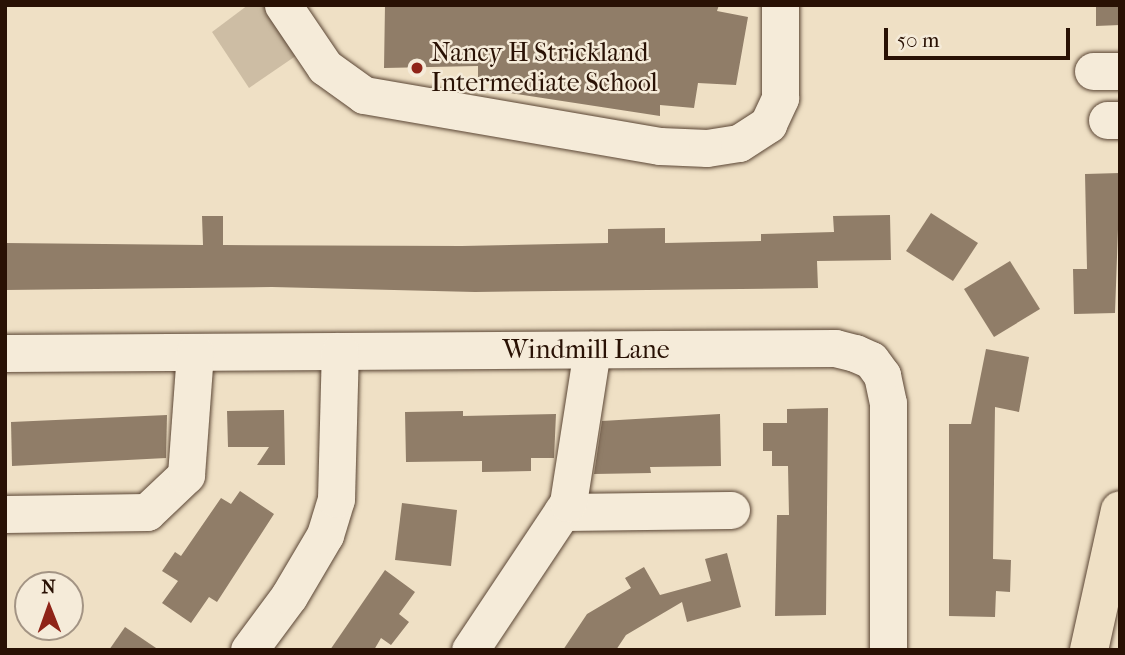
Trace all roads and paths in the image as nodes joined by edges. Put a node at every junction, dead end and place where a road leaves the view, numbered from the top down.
1 (283, 5) edge
2 (780, 5) edge
3 (592, 350) junction
4 (340, 351) junction
5 (195, 352) junction
6 (5, 353) edge
7 (731, 510) dead end
8 (1120, 510) edge
9 (562, 512) junction
10 (5, 514) edge
11 (1113, 577) edge
12 (249, 650) edge
13 (470, 650) edge
14 (888, 650) edge
15 (1089, 650) edge

1 - 2 street
3 - 4 street, Windmill Lane
3 - 9 street
3 - 14 street, Windmill Lane
4 - 5 street, Windmill Lane
4 - 12 street
5 - 6 street, Windmill Lane
5 - 10 street
7 - 9 street
8 - 11 main road
9 - 13 street
11 - 15 main road

